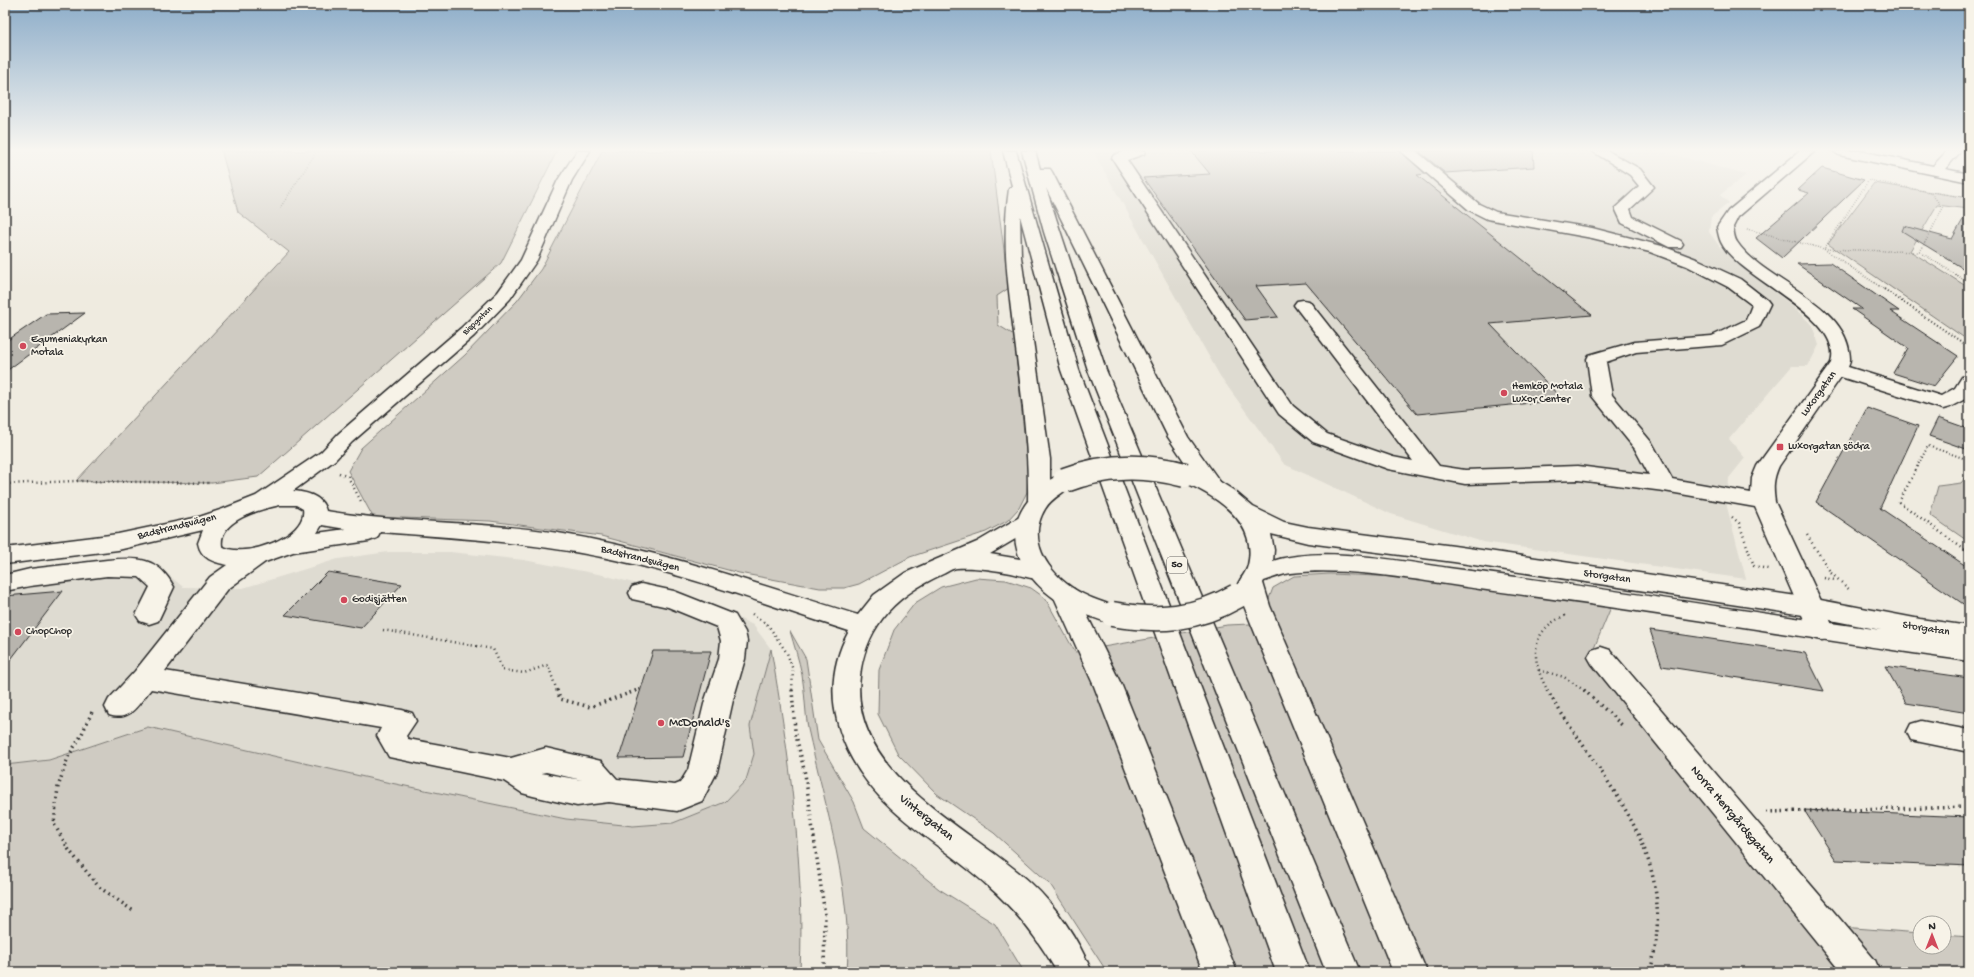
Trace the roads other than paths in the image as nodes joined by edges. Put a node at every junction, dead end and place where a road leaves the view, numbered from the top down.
1 (558, 197) edge
2 (1015, 197) edge
3 (1022, 197) edge
4 (1042, 197) edge
5 (1057, 197) edge
6 (1145, 197) edge
7 (1462, 197) edge
8 (1635, 197) edge
9 (1754, 197) edge
10 (1693, 263) junction
11 (1303, 305) dead end
12 (1837, 370) junction
13 (1969, 381) edge
14 (324, 465) junction
15 (1432, 471) junction
16 (1664, 484) junction
17 (1212, 486) junction
18 (265, 500) junction
19 (1039, 500) junction
20 (1764, 502) junction
21 (310, 509) junction
22 (236, 512) junction
23 (1246, 513) junction
24 (1026, 523) junction
25 (410, 528) junction
26 (118, 542) junction
27 (286, 546) junction
28 (217, 548) junction
29 (5, 556) edge
30 (258, 556) junction
31 (952, 561) junction
32 (1040, 572) junction
33 (5, 583) edge
34 (219, 584) junction
35 (1248, 585) junction
36 (641, 593) dead end
37 (1065, 595) junction
38 (1810, 607) junction
39 (149, 615) dead end
40 (862, 626) junction
41 (1822, 631) junction
42 (1969, 635) edge
43 (1969, 651) edge
44 (1601, 657) dead end
45 (145, 678) junction
46 (107, 706) road end
47 (1921, 732) dead end
48 (1969, 741) edge
49 (1075, 972) edge
50 (1220, 972) edge
51 (1293, 972) edge
52 (1343, 972) edge
53 (1410, 972) edge
54 (1863, 972) edge

1 - 14 main road, Bispgatan
2 - 19 main road
3 - 51 main road
4 - 52 main road, 50
5 - 17 main road
6 - 15 main road
7 - 10 main road
8 - 10 main road
9 - 12 main road, Luxorgatan
10 - 16 main road
11 - 15 main road
12 - 13 main road
12 - 20 main road, Luxorgatan
14 - 18 main road, Bispgatan
14 - 21 main road, Bispgatan
15 - 16 main road
16 - 20 main road
17 - 19 main road, bridge
17 - 23 main road
18 - 21 main road, Badstrandsvägen
18 - 22 main road, Badstrandsvägen
19 - 24 main road
20 - 38 main road, Luxorgatan
21 - 25 main road, Badstrandsvägen
21 - 27 main road, Badstrandsvägen
22 - 26 main road, Badstrandsvägen
22 - 28 main road, Badstrandsvägen
23 - 35 main road
23 - 38 main road, Storgatan
24 - 31 main road, Vintergatan
24 - 32 main road
25 - 27 main road, Badstrandsvägen
25 - 40 main road, Badstrandsvägen
26 - 28 main road, Badstrandsvägen
26 - 29 main road, Badstrandsvägen
27 - 30 main road, Badstrandsvägen
28 - 30 main road, Badstrandsvägen
28 - 34 main road, Badstrandsvägen
30 - 34 main road, Badstrandsvägen
31 - 32 main road, Vintergatan
31 - 40 main road, Vintergatan
32 - 37 main road
33 - 39 main road
34 - 45 main road, Badstrandsvägen
35 - 37 main road, Storgatan, bridge
35 - 41 main road, Storgatan
35 - 53 main road
36 - 45 main road
37 - 50 main road
38 - 41 main road, Luxorgatan
38 - 42 main road, Storgatan
40 - 49 main road, Vintergatan
41 - 43 main road, Storgatan
44 - 54 main road, Norra Herrgårdsgatan
45 - 46 main road, Badstrandsvägen
47 - 48 main road

